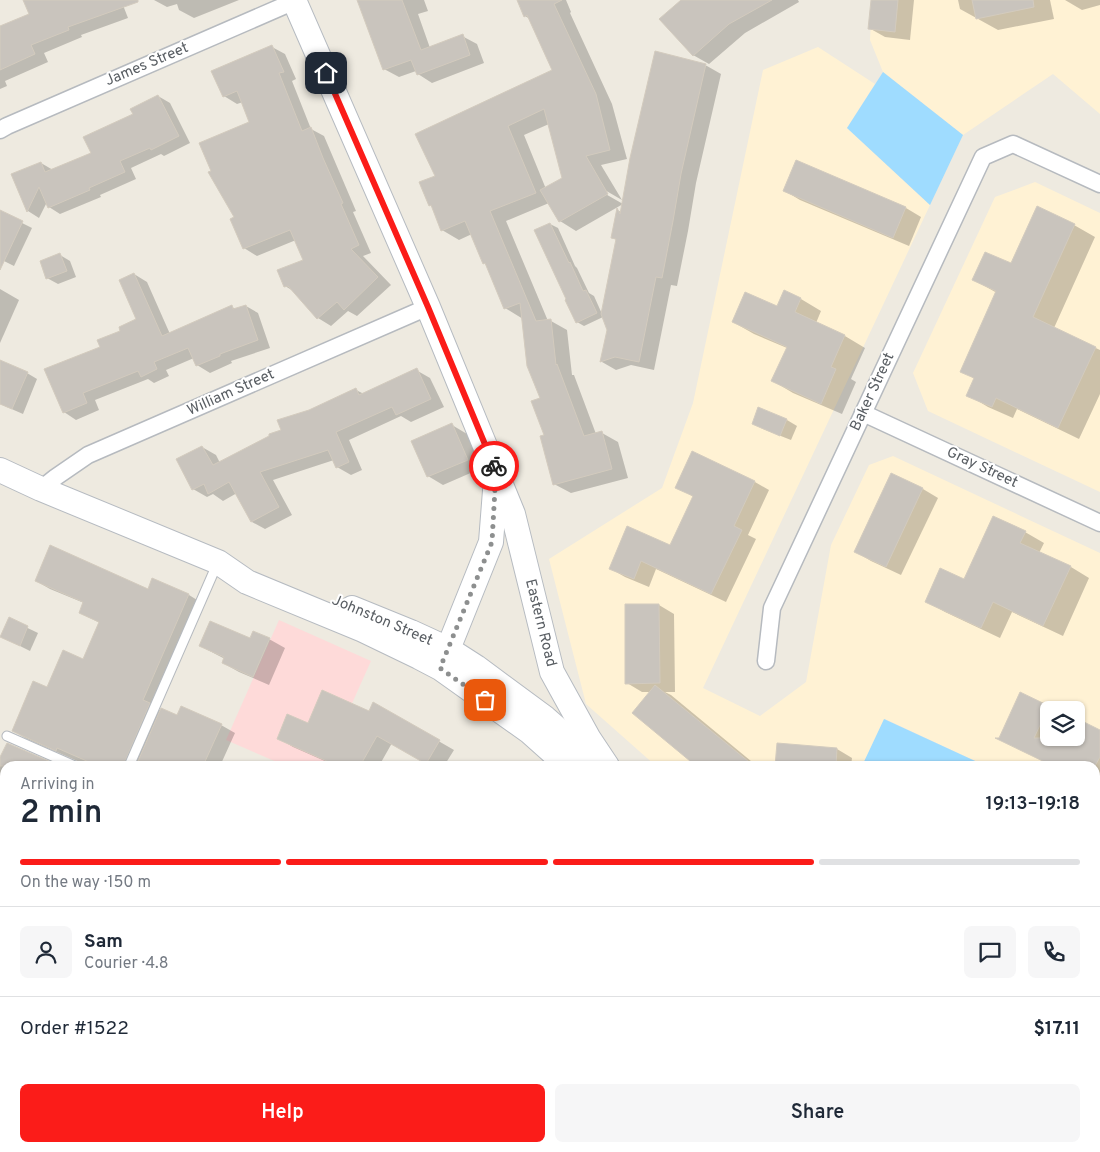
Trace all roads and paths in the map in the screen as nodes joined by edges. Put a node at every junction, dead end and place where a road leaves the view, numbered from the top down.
1 (294, 1) edge
2 (0, 130) edge
3 (1100, 184) edge
4 (428, 307) junction
5 (863, 413) junction
6 (0, 470) edge
7 (496, 471) junction
8 (41, 489) junction
9 (1100, 523) edge
10 (218, 562) junction
11 (444, 659) junction
12 (766, 661) dead end
13 (7, 736) dead end
14 (64, 761) edge
15 (131, 761) edge
16 (562, 761) edge
17 (595, 761) edge
18 (604, 761) edge

1 - 2 street, James Street
1 - 4 street, Eastern Road
3 - 5 street, Baker Street
4 - 7 street, Eastern Road
4 - 8 street, William Street
5 - 9 street, Gray Street
5 - 12 street, Baker Street
6 - 8 street, Johnston Street
7 - 11 street, Eastern Road
7 - 18 street, Eastern Road
8 - 10 street, Johnston Street
10 - 11 street, Johnston Street
10 - 15 lane
11 - 16 street, Johnston Street
11 - 17 street, Johnston Street
13 - 14 lane

